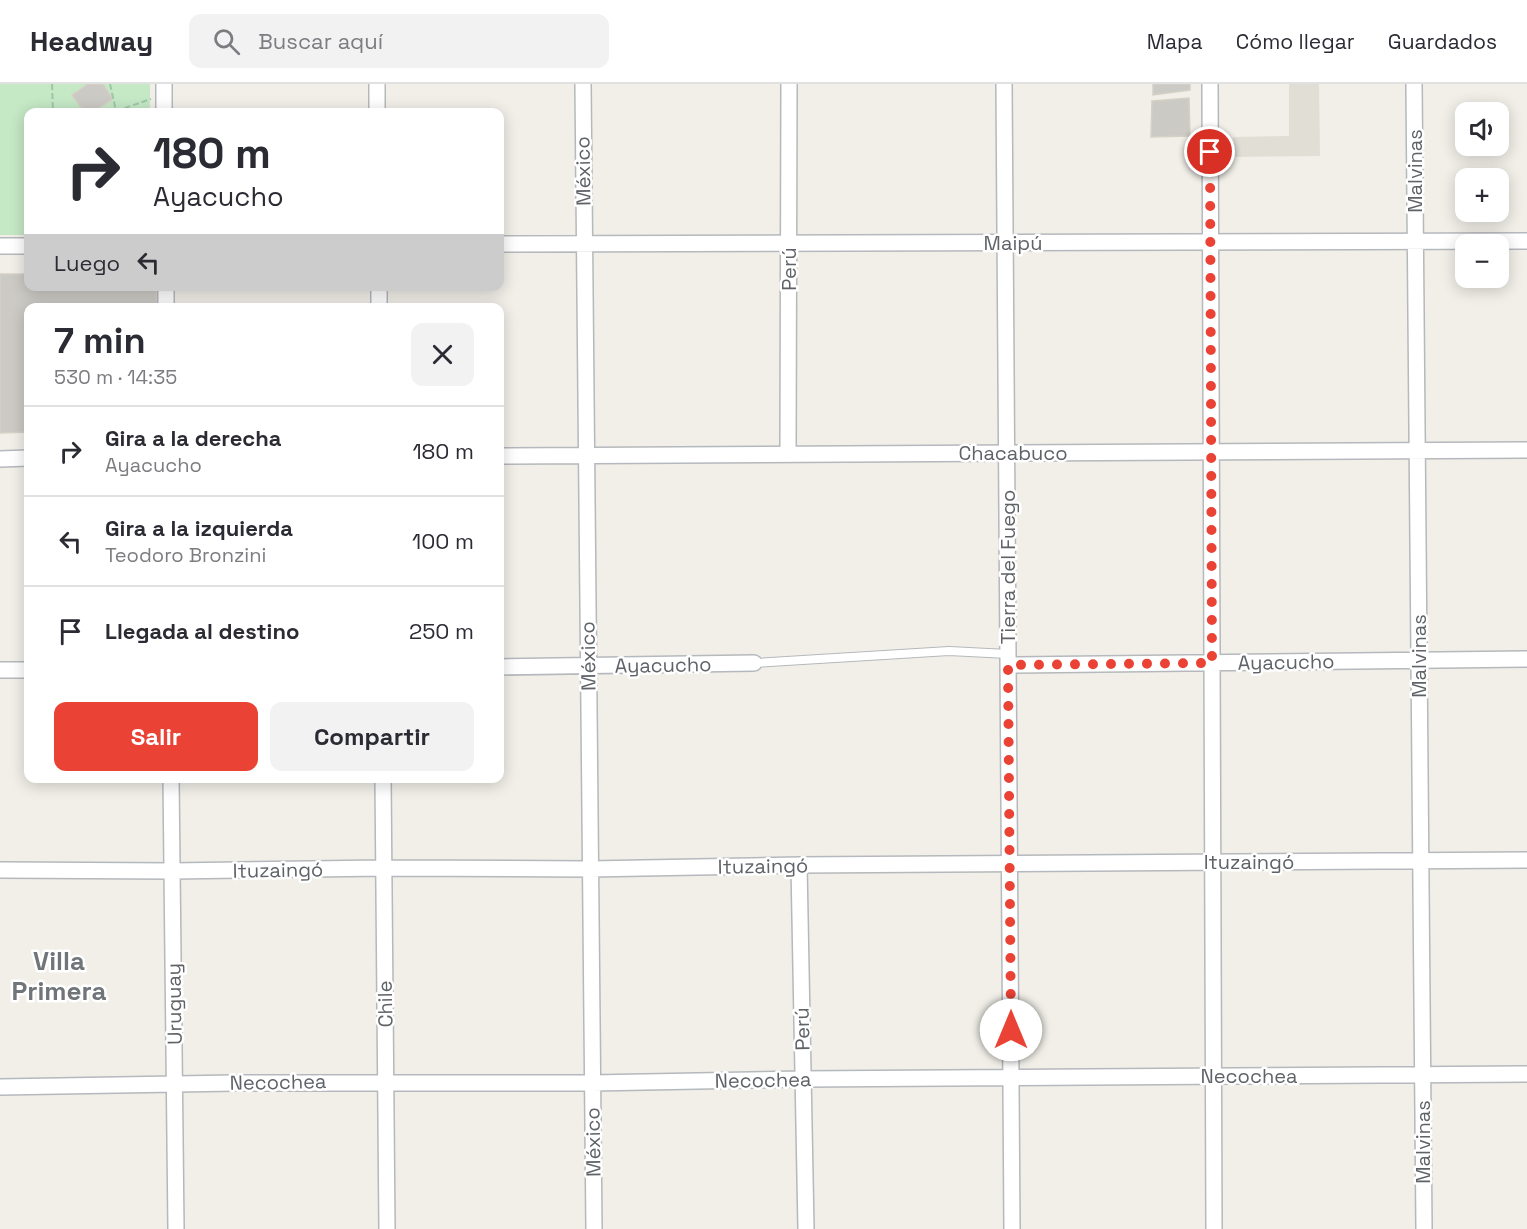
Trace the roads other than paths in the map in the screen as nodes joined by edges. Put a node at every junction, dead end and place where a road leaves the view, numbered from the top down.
1 (164, 84) edge
2 (377, 84) edge
3 (583, 84) edge
4 (789, 84) edge
5 (1004, 84) edge
6 (1210, 84) edge
7 (1414, 84) edge
8 (164, 108) edge
9 (377, 108) edge
10 (1527, 241) edge
11 (1210, 242) junction
12 (1416, 242) junction
13 (789, 243) junction
14 (1005, 243) junction
15 (504, 244) edge
16 (584, 244) junction
17 (0, 246) edge
18 (24, 246) edge
19 (1527, 450) edge
20 (1417, 451) junction
21 (1211, 452) junction
22 (1007, 453) junction
23 (789, 454) junction
24 (586, 455) junction
25 (504, 456) edge
26 (24, 458) edge
27 (0, 459) edge
28 (1527, 659) edge
29 (1008, 660) junction
30 (1419, 661) junction
31 (754, 663) joint
32 (1212, 663) junction
33 (588, 666) junction
34 (504, 667) edge
35 (0, 670) edge
36 (24, 670) edge
37 (171, 783) edge
38 (383, 783) edge
39 (1421, 860) junction
40 (1527, 860) edge
41 (1213, 862) junction
42 (1010, 863) junction
43 (799, 865) junction
44 (384, 868) junction
45 (590, 869) junction
46 (0, 870) edge
47 (172, 871) junction
48 (1527, 1074) edge
49 (1423, 1075) junction
50 (1214, 1076) junction
51 (1011, 1077) junction
52 (803, 1079) junction
53 (386, 1082) junction
54 (592, 1083) junction
55 (174, 1084) junction
56 (0, 1087) edge
57 (176, 1229) edge
58 (387, 1229) edge
59 (594, 1229) edge
60 (806, 1229) edge
61 (1012, 1229) edge
62 (1214, 1229) edge
63 (1424, 1229) edge

1 - 8 street
2 - 9 street
3 - 16 street, México
4 - 13 street, Perú
5 - 14 street, Tierra del Fuego
6 - 11 street
7 - 12 street, Malvinas
10 - 12 street, Maipú
11 - 12 street, Maipú
11 - 14 street, Maipú
11 - 21 street
12 - 20 street, Malvinas
13 - 14 street, Maipú
13 - 16 street, Maipú
13 - 23 street, Perú
14 - 22 street, Tierra del Fuego
15 - 16 street, Maipú
16 - 24 street, México
17 - 18 street
19 - 20 street, Chacabuco
20 - 21 street, Chacabuco
20 - 30 street, Malvinas
21 - 22 street, Chacabuco
21 - 32 street
22 - 23 street, Chacabuco
22 - 29 street, Tierra del Fuego
23 - 24 street, Chacabuco
24 - 25 street, Chacabuco
24 - 33 street, México
26 - 27 street
28 - 30 street, Ayacucho
29 - 31 lane
29 - 32 street, Ayacucho
29 - 42 street, Tierra del Fuego
30 - 32 street, Ayacucho
30 - 39 street, Malvinas
31 - 33 street, Ayacucho
32 - 41 street
33 - 34 street, Ayacucho
33 - 45 street, México
35 - 36 street
37 - 47 street, Uruguay
38 - 44 street, Chile
39 - 40 street, Ituzaingó
39 - 41 street, Ituzaingó
39 - 49 street, Malvinas
41 - 42 street, Ituzaingó
41 - 50 street
42 - 43 street, Ituzaingó
42 - 51 street, Tierra del Fuego
43 - 45 street, Ituzaingó
43 - 52 street, Perú
44 - 45 street, Ituzaingó
44 - 47 street, Ituzaingó
44 - 53 street, Chile
45 - 54 street, México
46 - 47 street, Ituzaingó
47 - 55 street, Uruguay
48 - 49 street, Necochea
49 - 50 street, Necochea
49 - 63 street, Malvinas
50 - 51 street, Necochea
50 - 62 street
51 - 52 street, Necochea
51 - 61 street, Tierra del Fuego
52 - 54 street, Necochea
52 - 60 street, Perú
53 - 54 street, Necochea
53 - 55 street, Necochea
53 - 58 street, Chile
54 - 59 street, México
55 - 56 street, Necochea
55 - 57 street, Uruguay

